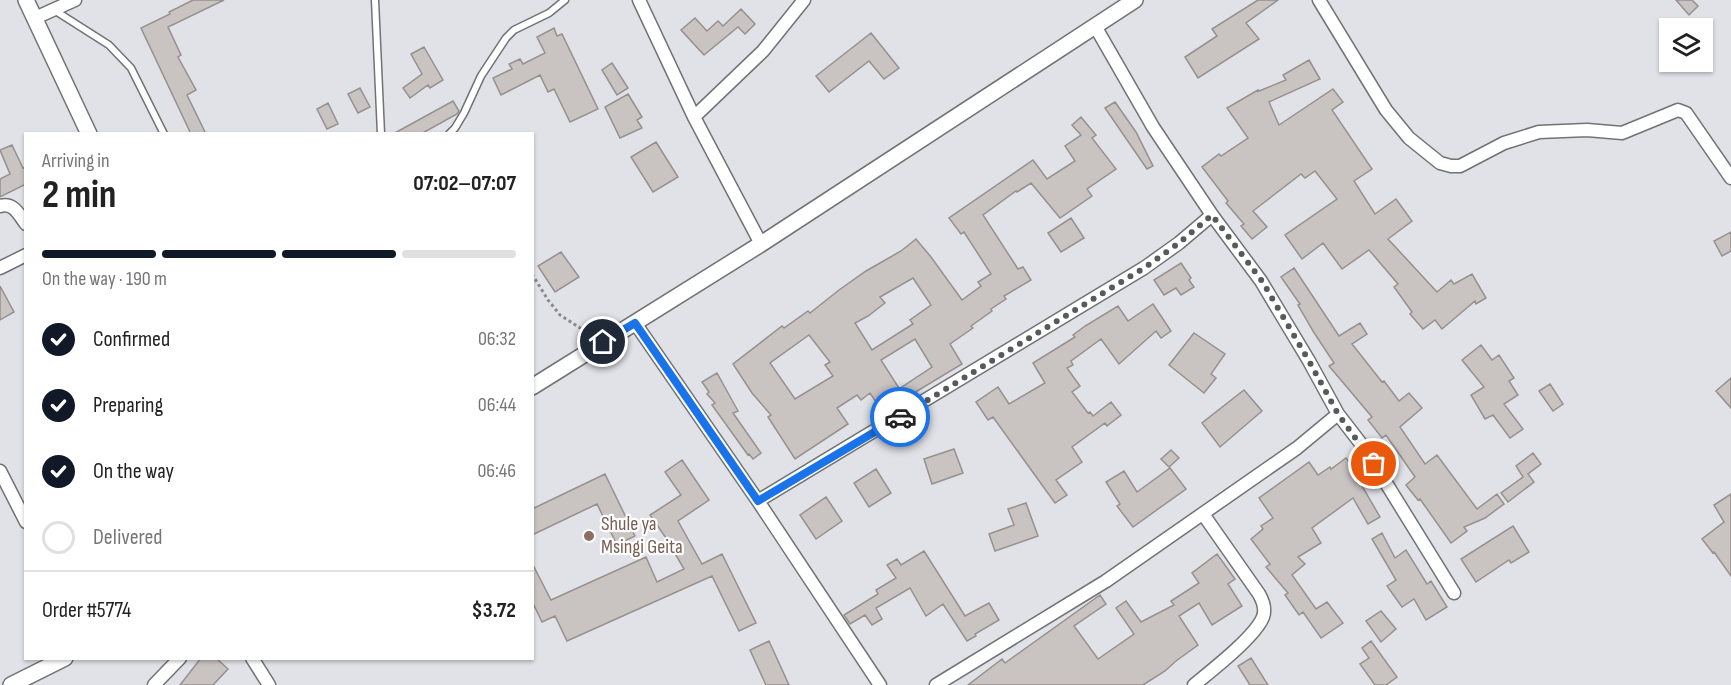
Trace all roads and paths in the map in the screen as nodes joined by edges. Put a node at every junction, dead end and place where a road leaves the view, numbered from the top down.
1 (26, 0) edge
2 (75, 0) edge
3 (375, 0) edge
4 (565, 0) edge
5 (639, 0) edge
6 (804, 0) edge
7 (1135, 0) edge
8 (1319, 0) edge
9 (54, 9) junction
10 (34, 18) junction
11 (1095, 26) junction
12 (694, 117) junction
13 (88, 132) edge
14 (163, 132) edge
15 (381, 132) edge
16 (450, 132) edge
17 (1731, 178) edge
18 (0, 206) edge
19 (1212, 215) junction
20 (24, 222) edge
21 (761, 244) junction
22 (24, 256) edge
23 (0, 268) edge
24 (534, 277) edge
25 (635, 323) junction
26 (603, 342) junction
27 (534, 386) edge
28 (1338, 414) junction
29 (0, 471) edge
30 (758, 501) junction
31 (1203, 514) junction
32 (24, 518) edge
33 (1454, 593) dead end
34 (61, 660) edge
35 (178, 660) edge
36 (253, 660) edge
37 (11, 685) edge
38 (154, 685) edge
39 (269, 685) edge
40 (880, 685) edge
41 (936, 685) edge
42 (1194, 685) edge

1 - 10 street
2 - 9 street
3 - 15 lane
4 - 16 lane
5 - 12 street
6 - 12 street
7 - 11 street
8 - 17 street
9 - 10 street
9 - 14 lane
10 - 13 street
11 - 19 street
11 - 21 street
12 - 21 street
18 - 20 street
19 - 28 street
19 - 30 street
21 - 25 street
22 - 23 street
24 - 26 path
25 - 26 street
25 - 30 street
26 - 27 street
28 - 31 street
28 - 33 street
29 - 32 street
30 - 40 street
31 - 41 street
31 - 42 street
34 - 37 street
35 - 38 street
36 - 39 street

